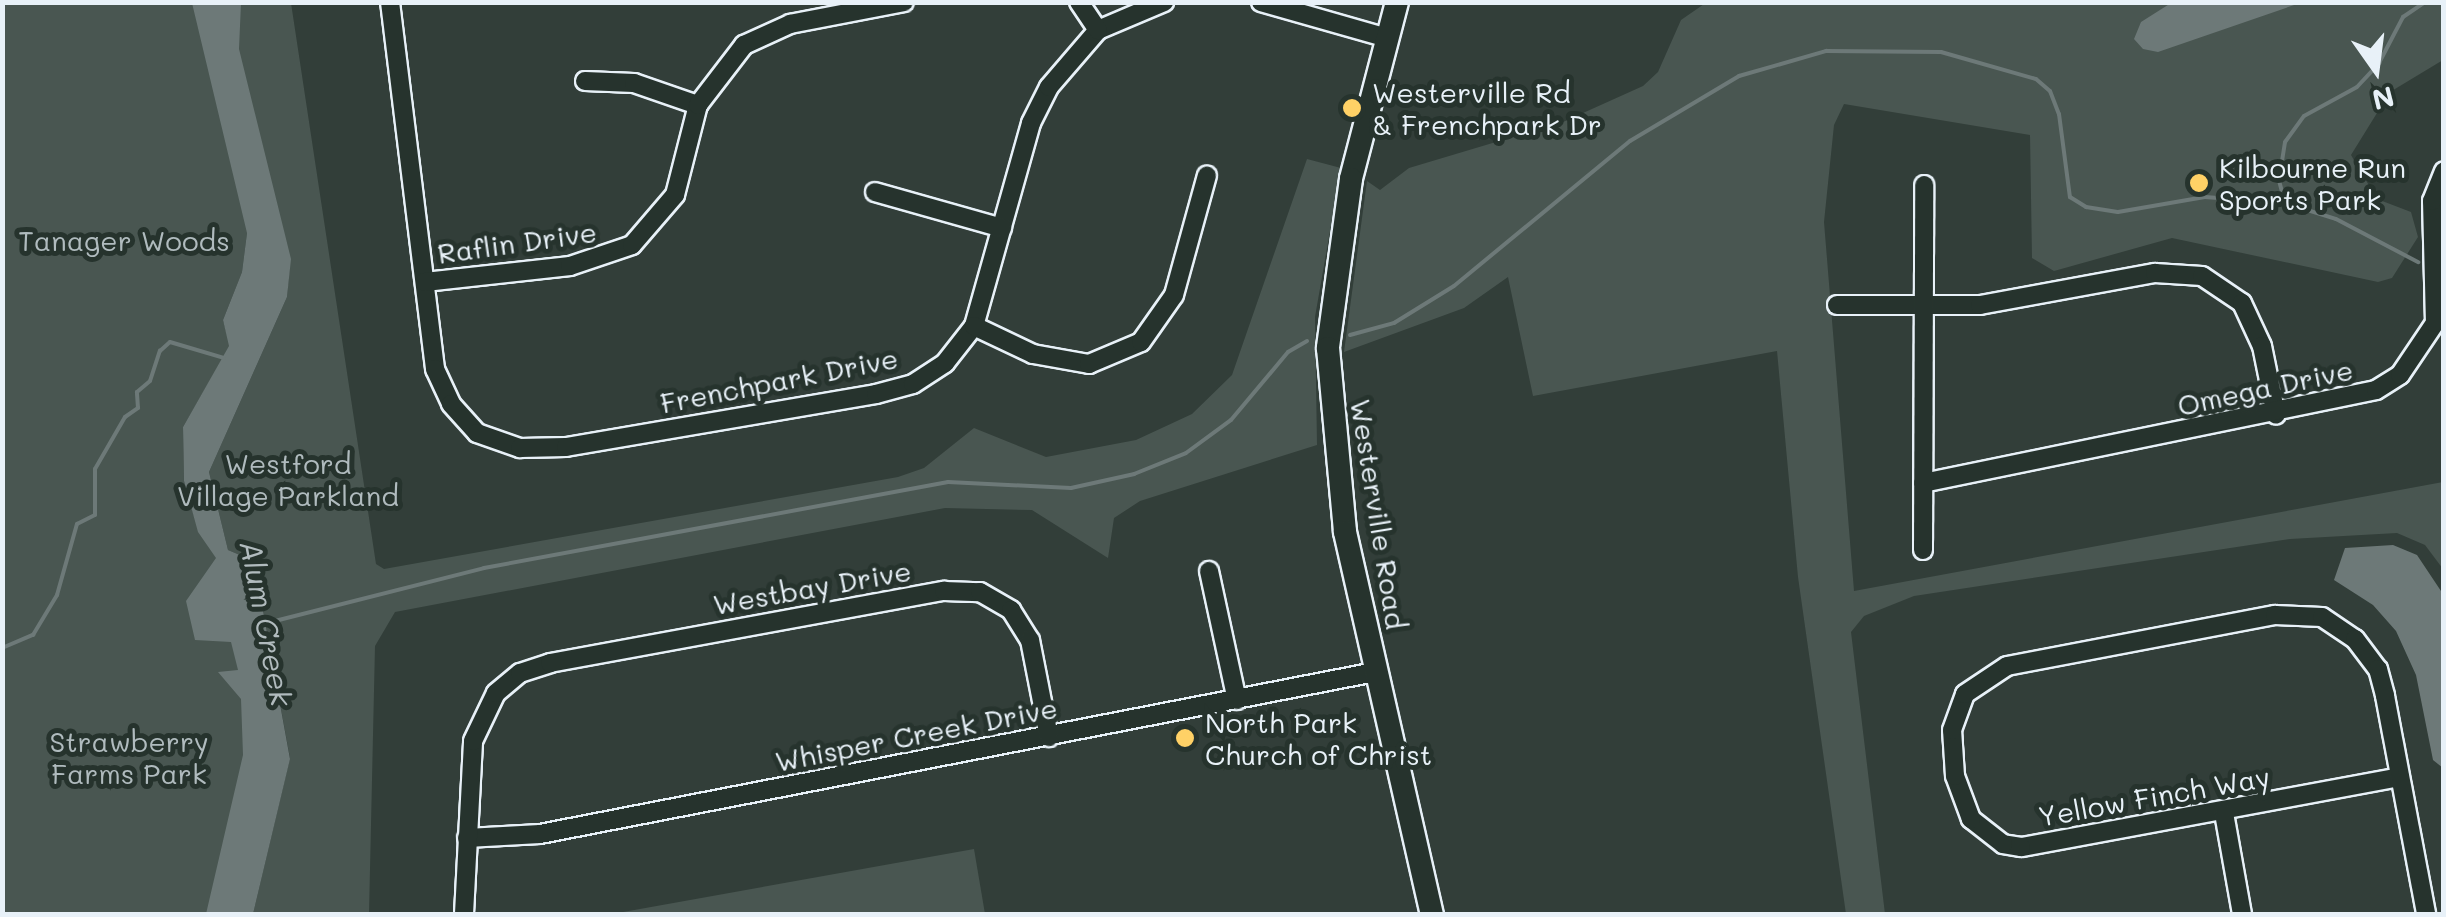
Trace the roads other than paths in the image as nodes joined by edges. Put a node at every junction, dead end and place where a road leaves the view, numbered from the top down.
1 (390, 2) edge
2 (904, 2) edge
3 (1079, 2) edge
4 (1164, 2) edge
5 (1261, 2) edge
6 (1397, 2) edge
7 (1098, 30) junction
8 (1387, 38) junction
9 (585, 81) dead end
10 (698, 106) junction
11 (2444, 171) edge
12 (1208, 175) dead end
13 (1924, 184) dead end
14 (876, 192) dead end
15 (1002, 228) junction
16 (425, 282) junction
17 (1837, 304) dead end
18 (1924, 305) junction
19 (974, 326) junction
20 (2276, 415) junction
21 (1923, 483) junction
22 (1923, 550) dead end
23 (1209, 571) dead end
24 (1375, 672) junction
25 (1237, 700) junction
26 (1049, 737) junction
27 (2400, 777) junction
28 (2224, 813) junction
29 (467, 838) junction
30 (464, 914) edge
31 (1432, 914) edge
32 (2242, 914) edge
33 (2426, 914) edge

1 - 16 street
2 - 10 street, Raflin Drive
3 - 7 street
4 - 7 street, Frenchpark Drive
5 - 8 street
6 - 8 main road, Westerville Road
7 - 15 street, Frenchpark Drive
8 - 24 main road, Westerville Road
9 - 10 street
10 - 16 street, Raflin Drive
11 - 20 street, Omega Drive
12 - 19 street
13 - 18 street
14 - 15 street
15 - 19 street, Frenchpark Drive
16 - 19 street, Frenchpark Drive
17 - 18 street
18 - 20 street
18 - 21 street
20 - 21 street, Omega Drive
21 - 22 street
23 - 25 street
24 - 25 street, Whisper Creek Drive
24 - 31 main road, Westerville Road
25 - 26 street, Whisper Creek Drive
26 - 29 street, Whisper Creek Drive
26 - 29 street, Westbay Drive
27 - 28 street, Yellow Finch Way
27 - 28 street, Yellow Finch Way
27 - 33 street
28 - 32 street
29 - 30 street

